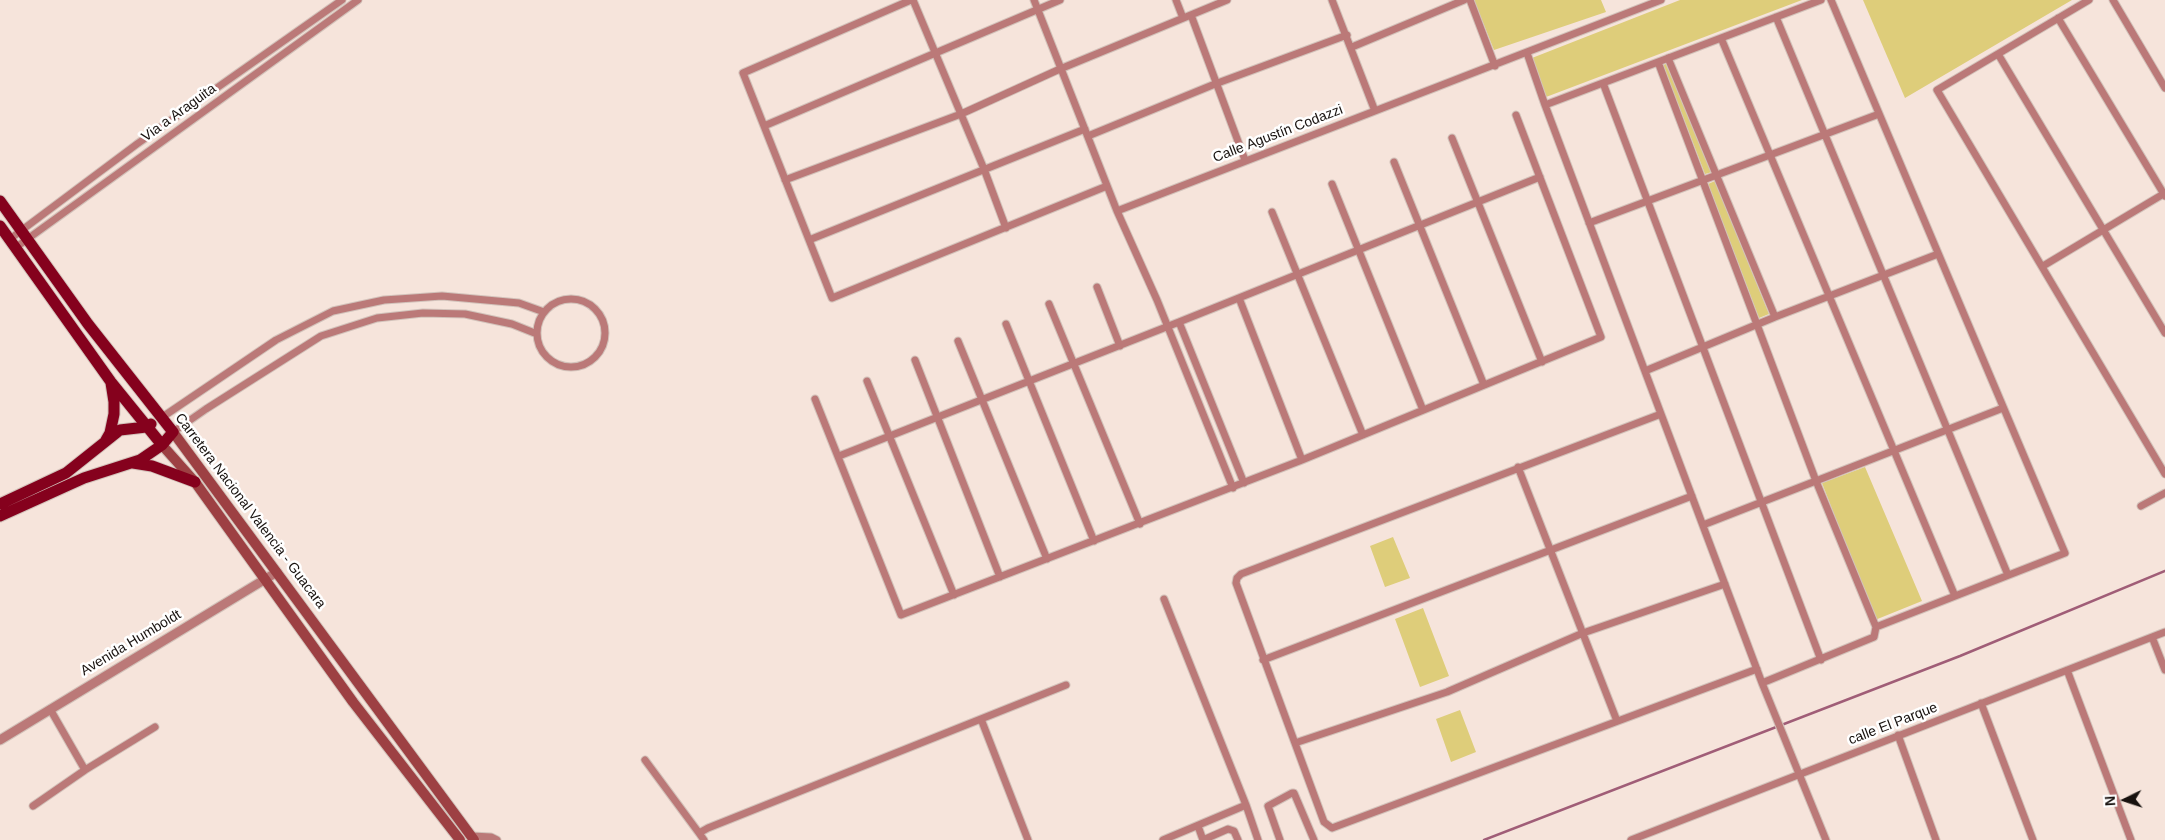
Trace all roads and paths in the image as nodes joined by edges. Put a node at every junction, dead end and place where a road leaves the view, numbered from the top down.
1 (342, 0) edge
2 (358, 0) edge
3 (912, 0) edge
4 (1034, 0) edge
5 (1060, 0) edge
6 (1176, 0) edge
7 (1227, 0) edge
8 (1332, 0) edge
9 (1464, 0) edge
10 (1470, 0) edge
11 (1821, 0) edge
12 (1831, 0) edge
13 (2089, 0) edge
14 (2112, 0) edge
15 (1657, 1) edge
16 (1038, 10) junction
17 (1191, 15) junction
18 (1776, 17) junction
19 (1183, 18) junction
20 (2058, 18) junction
21 (1347, 35) junction
22 (1721, 38) junction
23 (1352, 47) junction
24 (1527, 53) junction
25 (937, 54) junction
26 (1998, 54) junction
27 (1668, 58) junction
28 (1658, 62) junction
29 (1495, 66) junction
30 (1060, 69) junction
31 (1603, 83) junction
32 (1215, 84) junction
33 (2165, 88) edge
34 (1545, 105) junction
35 (1375, 111) junction
36 (961, 114) junction
37 (1879, 114) junction
38 (1516, 115) dead end
39 (764, 126) junction
40 (1087, 132) junction
41 (1825, 135) junction
42 (1452, 138) dead end
43 (1770, 155) junction
44 (1245, 160) junction
45 (1394, 162) dead end
46 (984, 169) junction
47 (1717, 175) junction
48 (1540, 177) junction
49 (785, 180) junction
50 (1703, 181) junction
51 (1332, 184) dead end
52 (1107, 186) junction
53 (2165, 194) edge
54 (0, 201) edge
55 (1648, 201) junction
56 (1478, 202) junction
57 (1117, 211) junction
58 (1272, 212) dead end
59 (1589, 223) junction
60 (1419, 225) junction
61 (0, 226) edge
62 (1006, 228) junction
63 (2104, 230) junction
64 (25, 234) junction
65 (809, 240) junction
66 (13, 244) junction
67 (1358, 250) junction
68 (1938, 254) junction
69 (2043, 266) junction
70 (1298, 274) junction
71 (1884, 275) junction
72 (1097, 287) dead end
73 (1829, 296) junction
74 (1239, 298) junction
75 (1049, 304) dead end
76 (544, 312) junction
77 (1775, 317) junction
78 (1179, 322) junction
79 (1006, 324) dead end
80 (1756, 325) junction
81 (1168, 327) junction
82 (537, 334) junction
83 (2165, 334) edge
84 (958, 341) dead end
85 (1120, 346) junction
86 (1702, 346) junction
87 (915, 360) dead end
88 (1542, 362) junction
89 (1073, 364) junction
90 (1645, 371) junction
91 (1029, 381) junction
92 (111, 382) junction
93 (867, 382) dead end
94 (1484, 386) junction
95 (815, 400) dead end
96 (982, 400) junction
97 (2003, 408) junction
98 (1423, 410) junction
99 (1661, 414) junction
100 (937, 417) junction
101 (161, 418) junction
102 (146, 427) junction
103 (1948, 429) junction
104 (173, 432) junction
105 (1363, 435) junction
106 (889, 436) junction
107 (162, 445) junction
108 (103, 446) junction
109 (1894, 451) junction
110 (839, 456) junction
111 (1302, 460) junction
112 (132, 463) junction
113 (1518, 468) junction
114 (2165, 474) edge
115 (1816, 481) junction
116 (195, 482) junction
117 (1244, 483) junction
118 (1233, 488) junction
119 (2165, 493) edge
120 (1692, 496) junction
121 (1761, 502) junction
122 (0, 504) edge
123 (2141, 506) dead end
124 (0, 516) edge
125 (1140, 524) junction
126 (1703, 525) junction
127 (1094, 541) junction
128 (1550, 550) junction
129 (1047, 559) junction
130 (277, 572) junction
131 (2008, 575) junction
132 (1000, 577) junction
133 (266, 578) junction
134 (1725, 584) junction
135 (954, 595) junction
136 (1955, 596) junction
137 (1164, 599) dead end
138 (1876, 627) junction
139 (2165, 632) edge
140 (1583, 633) junction
141 (2152, 637) junction
142 (1263, 660) junction
143 (1821, 660) junction
144 (1757, 668) junction
145 (2067, 670) junction
146 (2165, 670) edge
147 (1762, 683) junction
148 (1066, 685) dead end
149 (1981, 703) junction
150 (50, 709) junction
151 (981, 719) junction
152 (1617, 721) junction
153 (155, 727) dead end
154 (1898, 735) junction
155 (0, 740) edge
156 (1295, 743) junction
157 (645, 760) dead end
158 (85, 770) junction
159 (1798, 774) junction
160 (1246, 805) junction
161 (33, 806) dead end
162 (1198, 826) junction
163 (699, 833) junction
164 (473, 838) edge
165 (460, 840) edge
166 (497, 840) edge
167 (704, 840) edge
168 (1028, 840) edge
169 (1163, 840) edge
170 (1203, 840) edge
171 (1238, 840) edge
172 (1258, 840) edge
173 (1280, 840) edge
174 (1314, 840) edge
175 (1631, 840) edge
176 (1826, 840) edge
177 (1936, 840) edge
178 (2033, 840) edge
179 (2131, 840) edge

1 - 64 street, Via a Araguita
2 - 64 street, Via a Araguita
3 - 25 street
3 - 39 street
4 - 16 street
5 - 16 street
6 - 19 street
7 - 17 street
8 - 21 street
9 - 23 street
10 - 29 street
11 - 18 street
12 - 37 street
13 - 20 street
14 - 33 street
15 - 24 street, Calle Agustín Codazzi
16 - 25 street
16 - 30 street
17 - 19 street
17 - 32 street
18 - 22 street
18 - 41 street
19 - 30 street
20 - 26 street
20 - 53 street
21 - 23 street
21 - 32 street
22 - 27 street
22 - 43 street
23 - 35 street
24 - 29 street, Calle Agustín Codazzi
24 - 34 street
25 - 36 street
25 - 39 street
26 - 63 street
26 - 69 street
27 - 28 street
27 - 47 street
28 - 31 street
28 - 50 street
29 - 35 street, Calle Agustín Codazzi
30 - 36 street
30 - 40 street
31 - 34 street
31 - 55 street
32 - 40 street
32 - 44 street
34 - 59 street
35 - 44 street, Calle Agustín Codazzi
36 - 46 street
36 - 49 street
37 - 41 street
37 - 68 street
38 - 48 street
39 - 49 street
40 - 46 street
40 - 52 street
41 - 43 street
41 - 71 street
42 - 56 street
43 - 47 street
43 - 73 street
44 - 57 street, Calle Agustín Codazzi
45 - 60 street
46 - 62 street
46 - 65 street
47 - 50 street
47 - 77 street
48 - 56 street
48 - 88 street
49 - 65 street
50 - 55 street
50 - 80 street
51 - 67 street
52 - 57 street
52 - 62 street
53 - 63 street
54 - 64 main road, Carretera Nacional Valencia - Guacara
55 - 59 street
55 - 86 street
56 - 60 street
56 - 88 street
57 - 81 street
58 - 70 street
59 - 90 street
60 - 67 street
60 - 94 street
61 - 66 main road, Carretera Nacional Valencia - Guacara
62 - 65 street
63 - 69 street
63 - 83 street
64 - 66 street, Via a Araguita
64 - 101 main road, Carretera Nacional Valencia - Guacara
66 - 92 main road, Carretera Nacional Valencia - Guacara
67 - 70 street
67 - 98 street
68 - 71 street
68 - 97 street
69 - 114 street
70 - 74 street
70 - 105 street
71 - 73 street
71 - 103 street
72 - 85 street
73 - 77 street
73 - 109 street
74 - 78 street
74 - 111 street
75 - 89 street
76 - 82 street
76 - 82 street
76 - 101 street
77 - 80 street
78 - 81 street
78 - 117 street
79 - 91 street
80 - 86 street
80 - 115 street
81 - 85 street
81 - 118 street
82 - 104 street
84 - 96 street
85 - 89 street
86 - 90 street
86 - 121 street
87 - 100 street
88 - 94 street
89 - 91 street
89 - 125 street
90 - 99 street
91 - 96 street
91 - 127 street
92 - 102 main road, Carretera Nacional Valencia - Guacara
92 - 108 main road
93 - 106 street
94 - 98 street
95 - 110 street
96 - 100 street
96 - 129 street
97 - 103 street
97 - 131 street
98 - 105 street
99 - 113 street
99 - 120 street
100 - 106 street
100 - 132 street
101 - 102 main road
101 - 104 main road, Carretera Nacional Valencia - Guacara
102 - 107 main road, Carretera Nacional Valencia - Guacara
102 - 108 main road
103 - 109 street
103 - 131 street
104 - 107 main road
104 - 130 main road, Carretera Nacional Valencia - Guacara
105 - 111 street
106 - 110 street
106 - 135 street
107 - 112 main road
107 - 116 main road, Carretera Nacional Valencia - Guacara
108 - 122 main road
109 - 115 street
109 - 136 street
110 - 135 street
111 - 117 street
112 - 116 main road
112 - 124 main road
113 - 128 street
113 - 142 street
115 - 121 street
115 - 138 street
116 - 133 main road, Carretera Nacional Valencia - Guacara
117 - 118 street
118 - 125 street
119 - 123 street
120 - 126 street
120 - 128 street
121 - 126 street
121 - 143 street
125 - 127 street
126 - 134 street
127 - 129 street
128 - 140 street
128 - 142 street
129 - 132 street
130 - 133 street, Avenida Humboldt
130 - 164 main road, Carretera Nacional Valencia - Guacara
131 - 136 street
132 - 135 street
133 - 150 street, Avenida Humboldt
133 - 165 main road, Carretera Nacional Valencia - Guacara
134 - 140 street
134 - 144 street
136 - 138 street
137 - 160 street
138 - 143 street
139 - 141 street, calle El Parque
140 - 152 street
140 - 156 street
141 - 145 street, calle El Parque
141 - 146 street
142 - 156 street
143 - 147 street
144 - 147 street
144 - 152 street
145 - 149 street, calle El Parque
145 - 179 street
147 - 159 street
148 - 151 street
149 - 154 street, calle El Parque
149 - 178 street
150 - 155 street, Avenida Humboldt
150 - 158 street
151 - 163 street
151 - 168 street
152 - 156 street
153 - 158 street
154 - 159 street, calle El Parque
154 - 177 street
157 - 163 street
158 - 161 street
159 - 175 street, calle El Parque
159 - 176 street
160 - 162 street
160 - 172 street
162 - 169 street
162 - 170 street
163 - 167 street
164 - 166 street
170 - 171 street
173 - 174 street

